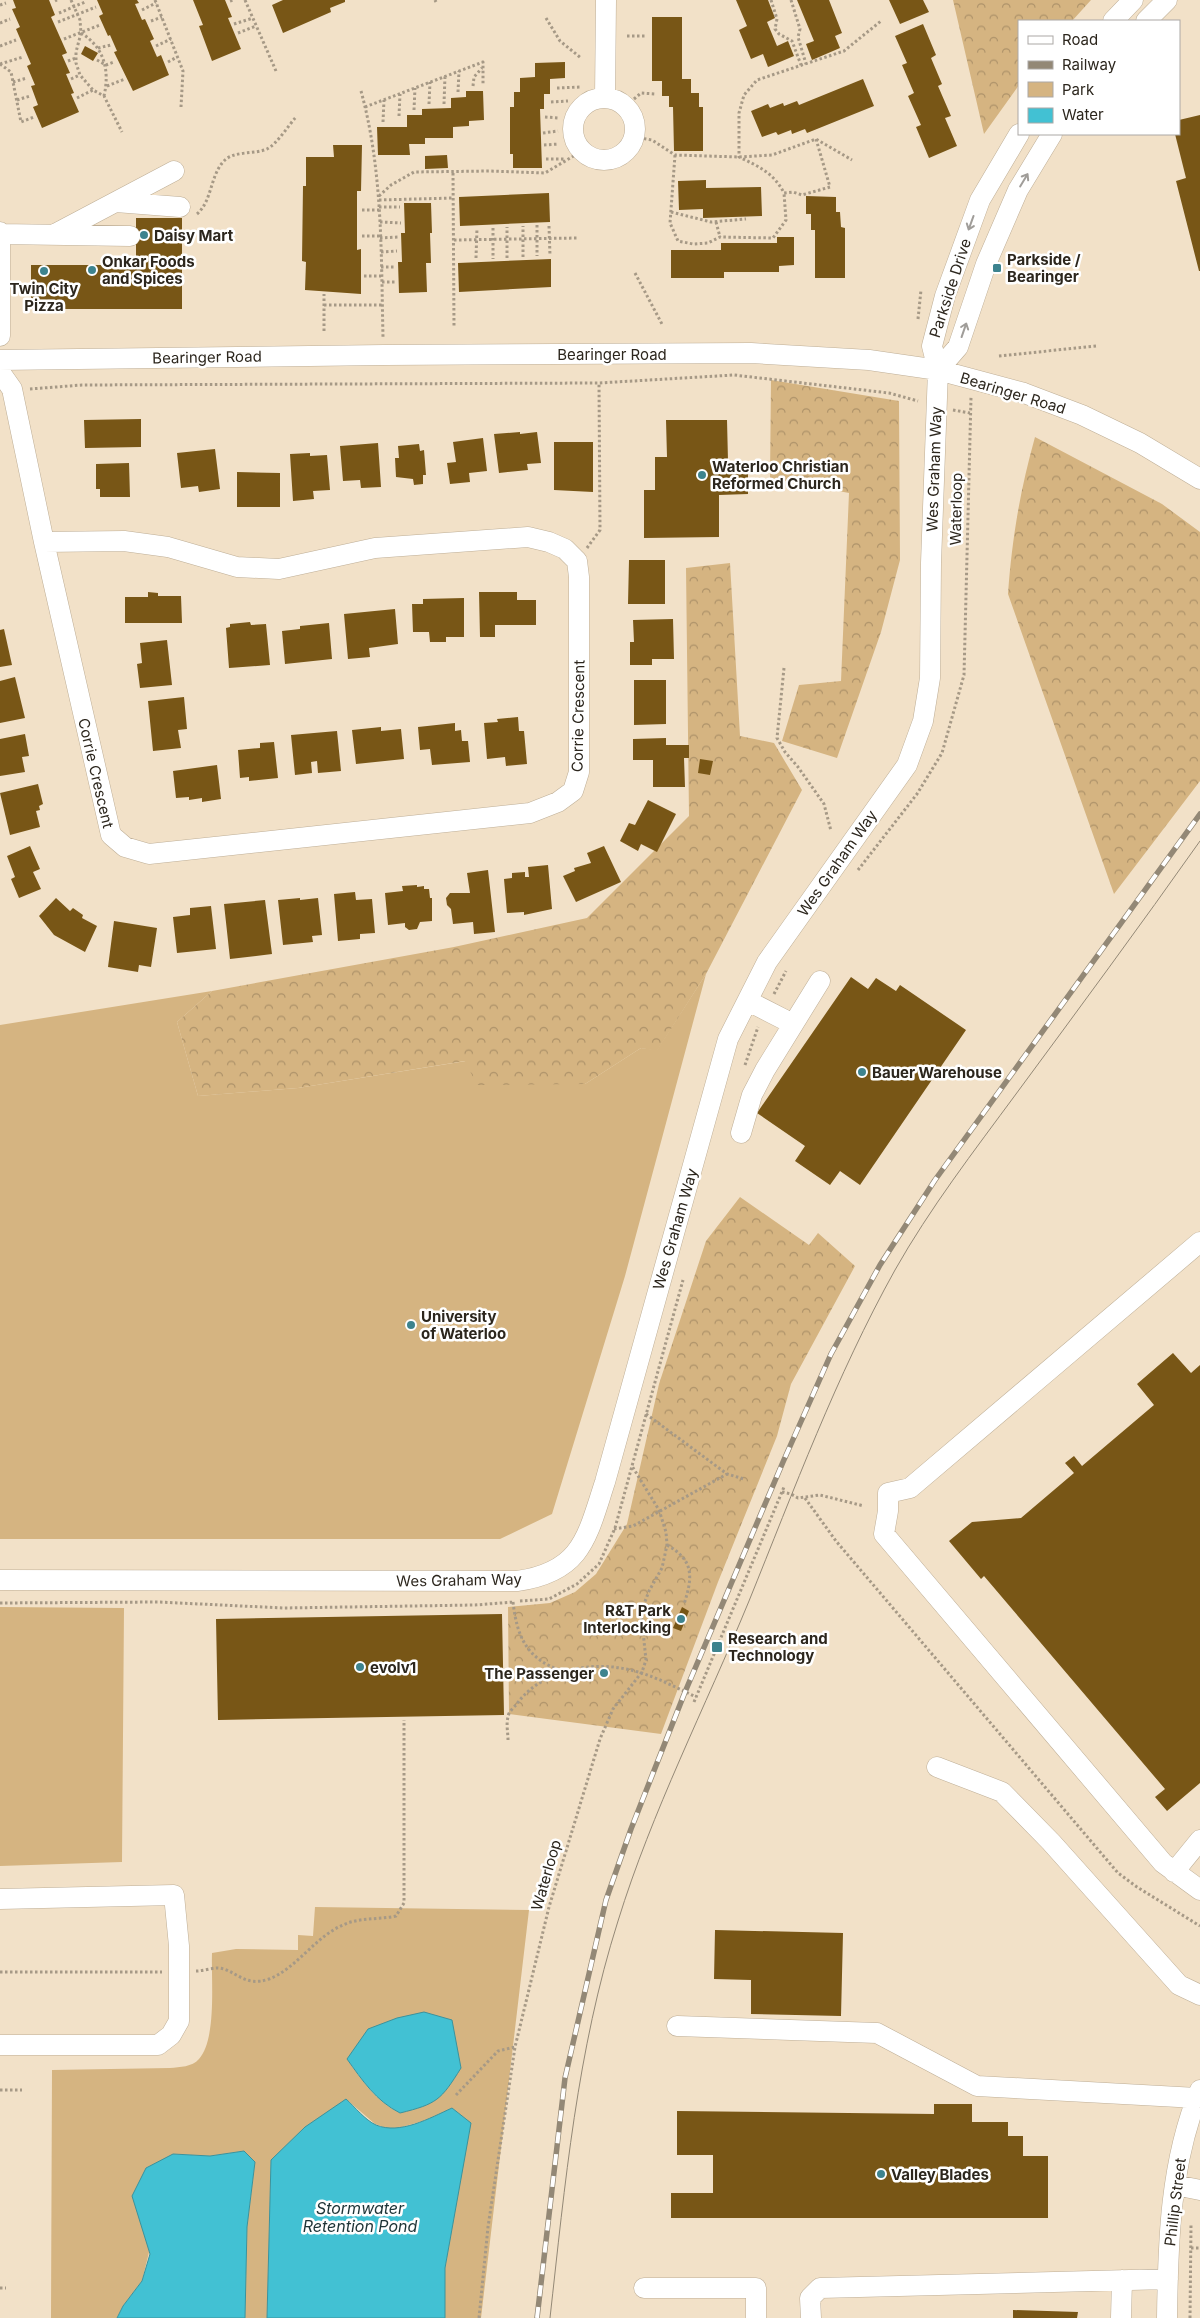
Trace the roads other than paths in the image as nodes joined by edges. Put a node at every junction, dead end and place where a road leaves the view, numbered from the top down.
1 (606, 0) edge
2 (1132, 0) edge
3 (1167, 0) edge
4 (1114, 20) edge
5 (1147, 20) edge
6 (605, 98) junction
7 (1018, 135) edge
8 (1051, 135) edge
9 (174, 171) dead end
10 (116, 202) junction
11 (180, 207) road end
12 (0, 233) edge
13 (53, 235) junction
14 (130, 236) dead end
15 (0, 336) edge
16 (0, 360) edge
17 (938, 370) junction
18 (0, 372) edge
19 (1200, 478) edge
20 (44, 542) junction
21 (820, 981) dead end
22 (748, 1001) junction
23 (794, 1024) junction
24 (741, 1133) dead end
25 (1200, 1242) edge
26 (0, 1580) edge
27 (936, 1767) dead end
28 (1200, 1840) edge
29 (1174, 1872) junction
30 (1200, 1890) edge
31 (0, 1898) edge
32 (1200, 1995) edge
33 (677, 2026) dead end
34 (0, 2045) edge
35 (1198, 2094) edge
36 (1175, 2185) junction
37 (1200, 2190) edge
38 (1168, 2279) junction
39 (1122, 2280) junction
40 (644, 2288) dead end
41 (756, 2318) edge
42 (810, 2318) edge
43 (1121, 2318) edge
44 (1167, 2318) edge

1 - 6 street
2 - 4 street
3 - 5 street
6 - 6 street
7 -> 17 street, Parkside Drive
17 -> 8 street, Parkside Drive
9 - 10 street
10 - 11 street
10 - 13 street
12 - 13 street
12 - 15 street
13 - 14 street
16 - 17 street, Bearinger Road
17 - 19 street, Bearinger Road
17 - 22 street, Wes Graham Way
18 - 20 street, Corrie Crescent
20 - 20 street, Corrie Crescent
21 - 23 street
22 - 23 street
22 - 26 street, Wes Graham Way
23 - 24 street
25 - 29 street
27 - 32 street
28 - 29 street
29 - 30 street
31 - 34 street
33 - 35 street
35 - 36 street, Phillip Street
36 - 37 street
36 - 38 street, Phillip Street
38 - 39 street
38 - 44 street, Phillip Street
39 - 42 street
39 - 43 street
40 - 41 street

